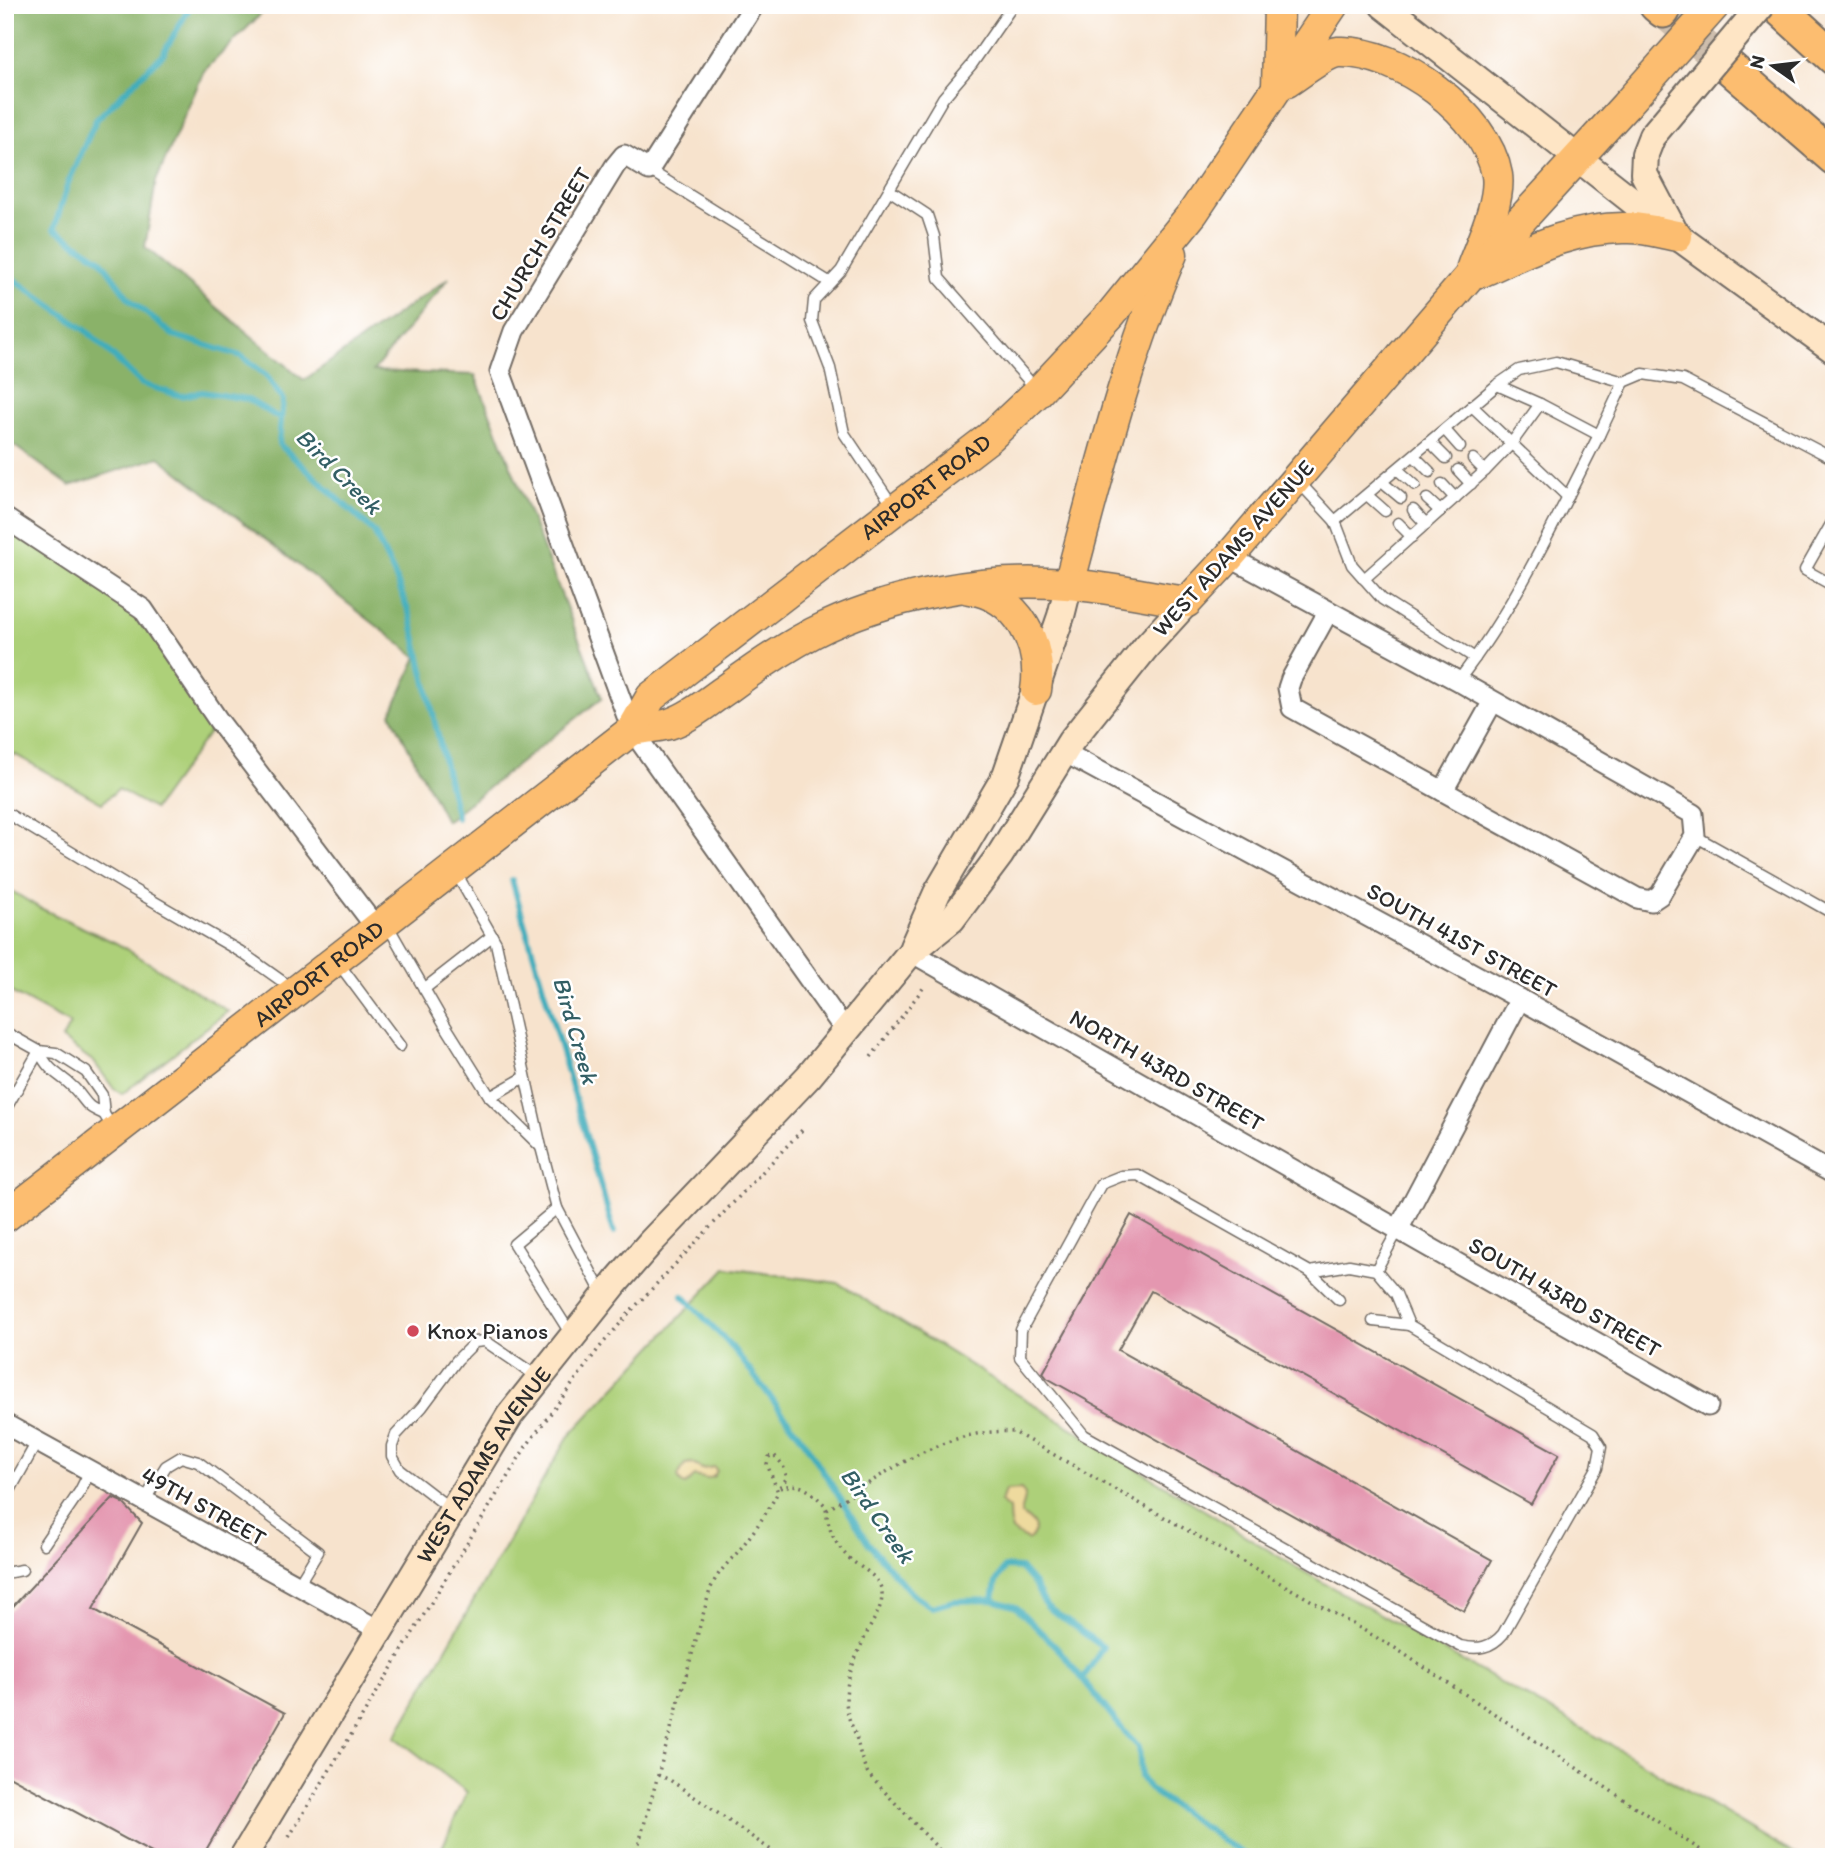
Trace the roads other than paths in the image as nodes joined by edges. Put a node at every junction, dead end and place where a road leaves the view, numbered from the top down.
1 (754, 5) edge
2 (1013, 5) edge
3 (1279, 5) edge
4 (1333, 5) edge
5 (1383, 5) edge
6 (1715, 5) edge
7 (1771, 7) edge
8 (1834, 58) edge
9 (1729, 67) tunnel mouth
10 (1277, 88) junction
11 (1834, 158) edge
12 (1578, 160) junction
13 (649, 170) junction
14 (889, 190) junction
15 (1193, 213) junction
16 (1677, 236) junction
17 (1468, 278) junction
18 (829, 282) junction
19 (1834, 350) edge
20 (1624, 382) junction
21 (1497, 385) junction
22 (1038, 392) junction
23 (1540, 404) junction
24 (1472, 406) junction
25 (1444, 430) junction
26 (1599, 435) junction
27 (1430, 443) junction
28 (1511, 444) junction
29 (1460, 447) dead end
30 (1414, 456) junction
31 (1446, 458) dead end
32 (1473, 459) dead end
33 (1834, 459) edge
34 (1398, 470) junction
35 (1458, 470) dead end
36 (1485, 471) junction
37 (1430, 472) dead end
38 (1296, 479) junction
39 (1383, 483) junction
40 (1442, 484) dead end
41 (1471, 484) junction
42 (1415, 485) dead end
43 (1368, 496) junction
44 (1568, 497) junction
45 (1401, 498) dead end
46 (1455, 498) junction
47 (1427, 499) dead end
48 (895, 509) junction
49 (1413, 510) dead end
50 (1385, 511) dead end
51 (1440, 511) junction
52 (5, 518) edge
53 (1834, 519) edge
54 (1335, 522) junction
55 (1398, 523) dead end
56 (1426, 524) junction
57 (1412, 537) junction
58 (1229, 557) junction
59 (1364, 579) junction
60 (1069, 584) junction
61 (1834, 586) edge
62 (961, 588) junction
63 (1187, 602) junction
64 (1328, 612) junction
65 (1475, 659) junction
66 (1458, 681) junction
67 (1036, 690) junction
68 (1492, 703) junction
69 (632, 730) junction
70 (1064, 752) junction
71 (1443, 791) junction
72 (5, 811) edge
73 (1695, 836) junction
74 (454, 869) junction
75 (1834, 915) edge
76 (382, 925) junction
77 (492, 936) junction
78 (911, 953) junction
79 (336, 961) junction
80 (424, 989) junction
81 (297, 991) junction
82 (1520, 999) junction
83 (5, 1032) edge
84 (847, 1033) junction
85 (400, 1046) dead end
86 (38, 1051) junction
87 (526, 1077) junction
88 (491, 1097) junction
89 (5, 1110) edge
90 (110, 1123) junction
91 (541, 1147) junction
92 (1834, 1174) edge
93 (557, 1208) junction
94 (5, 1217) edge
95 (1398, 1230) junction
96 (1376, 1270) junction
97 (1310, 1272) junction
98 (604, 1297) junction
99 (1339, 1300) dead end
100 (1373, 1321) dead end
101 (1409, 1325) junction
102 (572, 1337) junction
103 (539, 1378) junction
104 (1707, 1406) dead end
105 (5, 1424) edge
106 (37, 1442) junction
107 (90, 1471) junction
108 (5, 1499) edge
109 (144, 1501) junction
110 (452, 1510) junction
111 (44, 1544) dead end
112 (22, 1570) dead end
113 (5, 1573) edge
114 (298, 1585) junction
115 (379, 1630) junction
116 (243, 1857) edge

1 - 13 street
2 - 14 lane
3 - 10 main road
4 - 10 main road, AIRPORT ROAD
5 - 12 main road
6 - 12 main road, WEST ADAMS AVENUE, bridge
7 - 8 highway
7 - 16 main road, bridge
9 - 11 highway
10 - 15 main road, AIRPORT ROAD
10 - 17 main road
12 - 16 main road
12 - 17 main road, WEST ADAMS AVENUE
13 - 18 lane
13 - 69 street, CHURCH STREET
14 - 18 lane
14 - 22 lane
15 - 22 main road, AIRPORT ROAD
15 - 60 main road, AIRPORT ROAD
16 - 17 main road
16 - 19 main road
17 - 38 main road, WEST ADAMS AVENUE
18 - 48 lane
20 - 21 lane
20 - 26 lane
20 - 33 lane
21 - 23 lane
21 - 24 lane
22 - 48 main road, AIRPORT ROAD
23 - 26 lane
23 - 28 lane
24 - 25 lane
24 - 28 lane
25 - 27 lane
25 - 29 lane
26 - 44 lane
27 - 30 lane
27 - 31 lane
28 - 36 lane
28 - 44 lane
30 - 34 lane
30 - 37 lane
32 - 36 lane
34 - 39 lane
34 - 42 lane
35 - 41 lane
36 - 41 lane
38 - 54 lane
38 - 58 main road, WEST ADAMS AVENUE
39 - 43 lane
39 - 45 lane
40 - 46 lane
41 - 46 lane
43 - 50 lane
43 - 54 lane
44 - 65 lane
46 - 51 lane
47 - 51 lane
48 - 69 main road, AIRPORT ROAD
49 - 56 lane
51 - 56 lane
52 - 76 street
53 - 61 lane
54 - 59 lane
55 - 57 lane
56 - 57 lane
57 - 59 lane
58 - 63 main road, WEST ADAMS AVENUE
58 - 64 street
59 - 65 lane
60 - 62 main road, AIRPORT ROAD
60 - 63 main road, AIRPORT ROAD
60 - 67 main road, WEST ADAMS AVENUE
62 - 67 main road
62 - 69 main road, AIRPORT ROAD
63 - 70 main road, WEST ADAMS AVENUE
64 - 66 street
64 - 71 street
65 - 66 lane
66 - 68 street
67 - 78 main road, WEST ADAMS AVENUE
68 - 71 street
68 - 73 street
69 - 74 main road, AIRPORT ROAD
69 - 84 street
70 - 78 main road, WEST ADAMS AVENUE
70 - 82 street, SOUTH 41ST STREET
71 - 73 street
72 - 81 lane
73 - 75 lane
74 - 76 main road, AIRPORT ROAD
74 - 77 lane
76 - 79 main road, AIRPORT ROAD
76 - 80 lane
77 - 80 lane
77 - 87 lane
78 - 84 main road, WEST ADAMS AVENUE
78 - 95 street, NORTH 43RD STREET
79 - 81 main road, AIRPORT ROAD
79 - 85 lane
80 - 88 lane
81 - 90 main road, AIRPORT ROAD
82 - 92 street, SOUTH 41ST STREET
82 - 95 street
83 - 86 lane
84 - 98 main road, WEST ADAMS AVENUE
86 - 89 lane
86 - 90 lane
86 - 90 lane
87 - 88 lane
87 - 91 lane
88 - 91 lane
90 - 94 main road, AIRPORT ROAD
91 - 93 lane
93 - 98 lane
93 - 102 lane
95 - 96 lane
95 - 104 street, SOUTH 43RD STREET
96 - 97 lane
96 - 101 lane
97 - 99 lane
97 - 101 lane
98 - 102 main road, WEST ADAMS AVENUE
100 - 101 lane
102 - 103 main road, WEST ADAMS AVENUE
103 - 110 main road, WEST ADAMS AVENUE
103 - 110 lane
105 - 106 street, 49TH STREET
106 - 107 street, 49TH STREET
106 - 108 lane
107 - 109 street, 49TH STREET
107 - 111 lane
109 - 114 street, 49TH STREET
109 - 114 lane
110 - 115 main road, WEST ADAMS AVENUE
112 - 113 lane
114 - 115 street, 49TH STREET
115 - 116 main road, WEST ADAMS AVENUE

